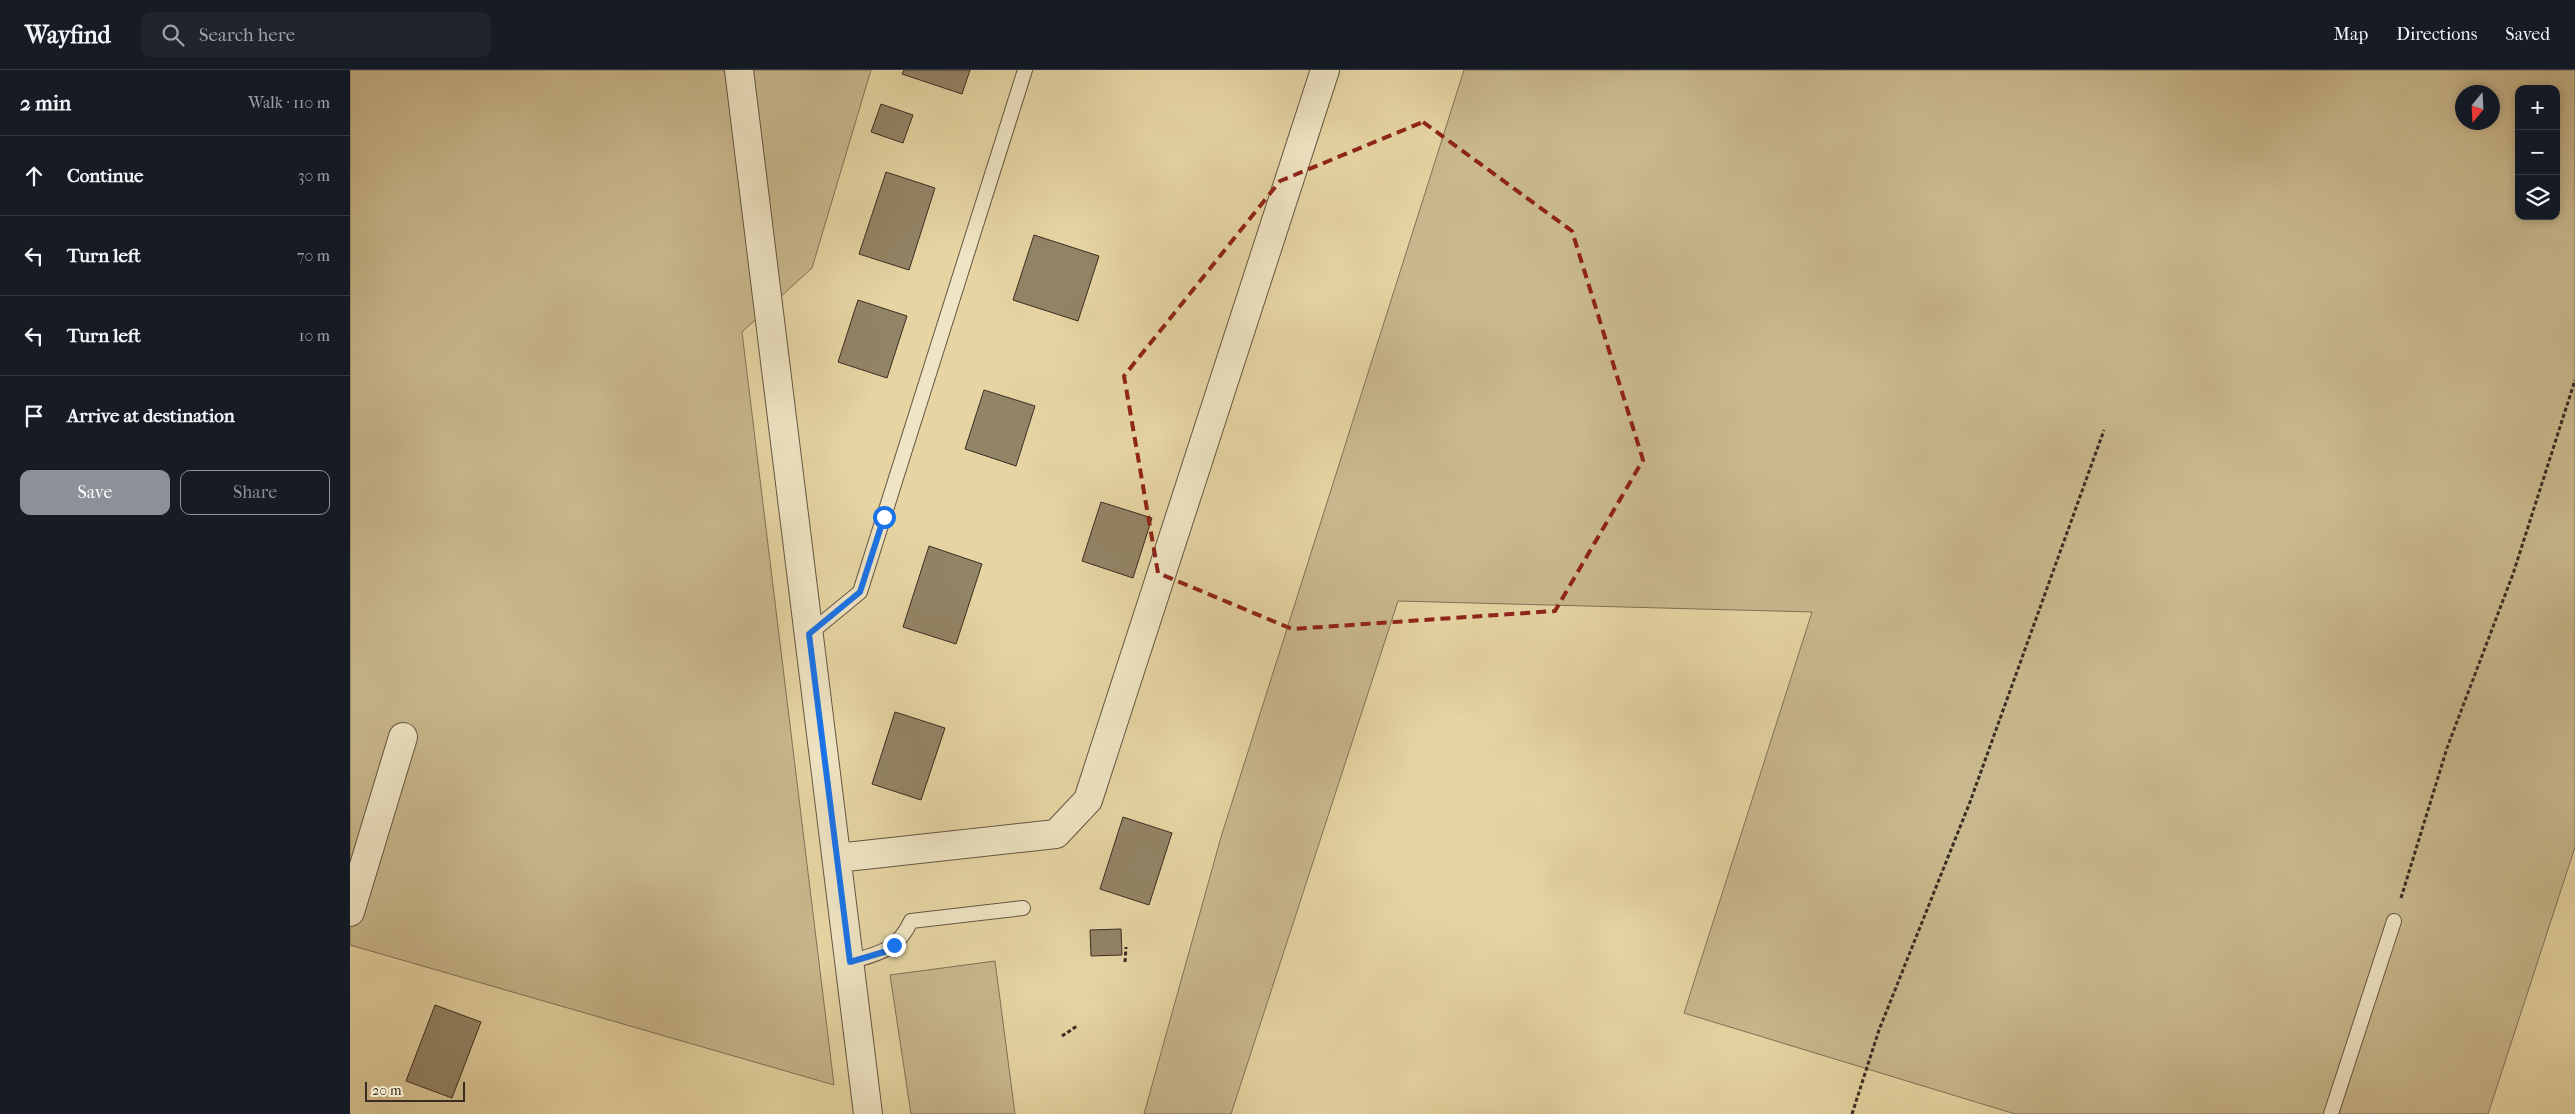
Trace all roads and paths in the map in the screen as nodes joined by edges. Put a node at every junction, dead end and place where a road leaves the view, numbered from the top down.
1 (739, 70) edge
2 (1025, 70) edge
3 (1326, 70) edge
4 (2575, 380) edge
5 (2104, 430) dead end
6 (809, 634) junction
7 (403, 737) dead end
8 (837, 858) junction
9 (1023, 908) dead end
10 (350, 912) edge
11 (2394, 921) joint
12 (1126, 947) dead end
13 (850, 962) junction
14 (1126, 962) dead end
15 (1077, 1026) dead end
16 (1062, 1036) dead end
17 (868, 1114) edge
18 (1852, 1114) edge
19 (2331, 1114) edge

1 - 6 street
2 - 6 lane
3 - 8 street
4 - 11 path
5 - 18 path
6 - 8 street
7 - 10 street
8 - 13 street
9 - 13 lane
11 - 19 lane
12 - 14 path
13 - 17 street
15 - 16 path

